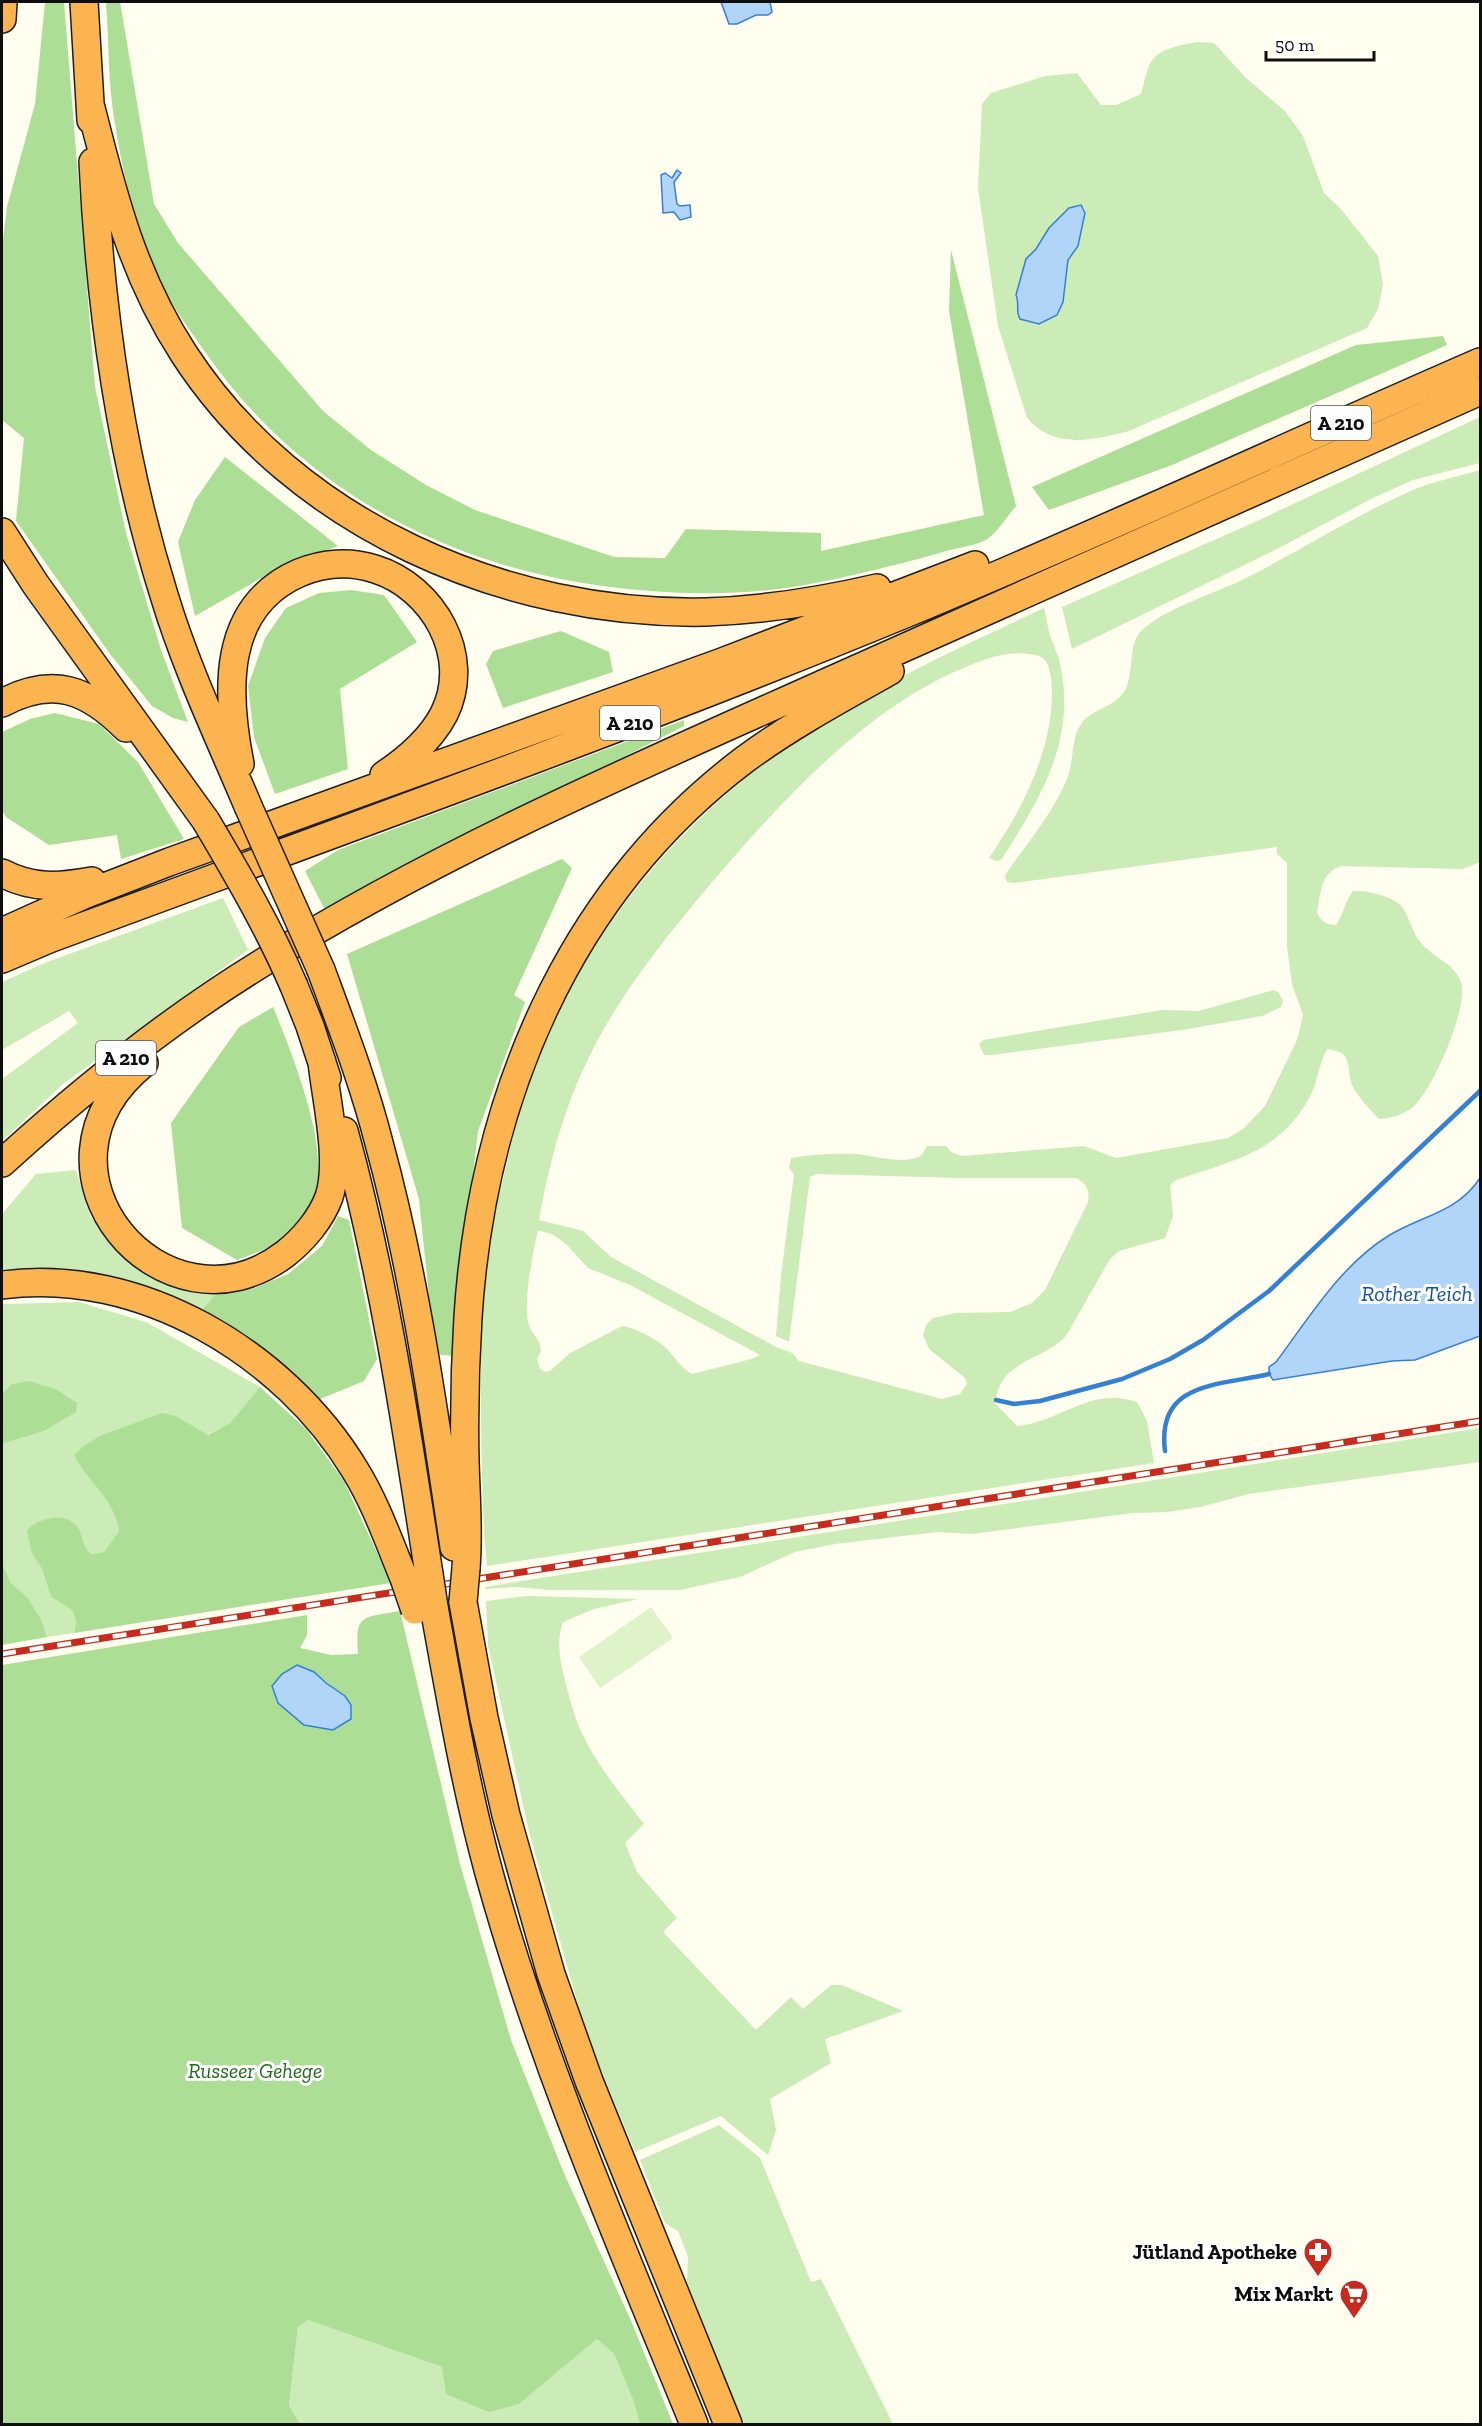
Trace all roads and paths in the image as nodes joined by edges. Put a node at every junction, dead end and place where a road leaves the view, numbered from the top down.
1 (3, 2) edge
2 (84, 2) edge
3 (2, 19) edge
4 (90, 104) junction
5 (1480, 362) edge
6 (1480, 391) edge
7 (1202, 484) junction
8 (4, 536) edge
9 (992, 559) junction
10 (1063, 577) junction
11 (2, 703) edge
12 (176, 778) junction
13 (349, 796) junction
14 (248, 806) junction
15 (169, 862) junction
16 (2, 873) edge
17 (2, 932) edge
18 (2, 959) edge
19 (258, 965) junction
20 (322, 1062) junction
21 (2, 1163) edge
22 (2, 1286) edge
23 (462, 1569) junction
24 (416, 1576) junction
25 (694, 2424) edge
26 (728, 2424) edge

1 - 3 highway
2 - 4 highway
4 - 9 highway
4 - 14 highway
5 - 7 highway, A 210
6 - 10 highway, A 210
7 - 9 highway
7 - 18 highway, A 210
8 - 12 highway
9 - 13 highway
10 - 19 highway, A 210
10 - 23 highway
11 - 12 highway
12 - 20 highway, bridge
13 - 14 highway
13 - 15 highway
14 - 23 highway, bridge
15 - 16 highway
15 - 17 highway
19 - 20 highway
19 - 21 highway, A 210
20 - 24 highway
22 - 24 highway
23 - 26 highway, bridge
24 - 25 highway, bridge

